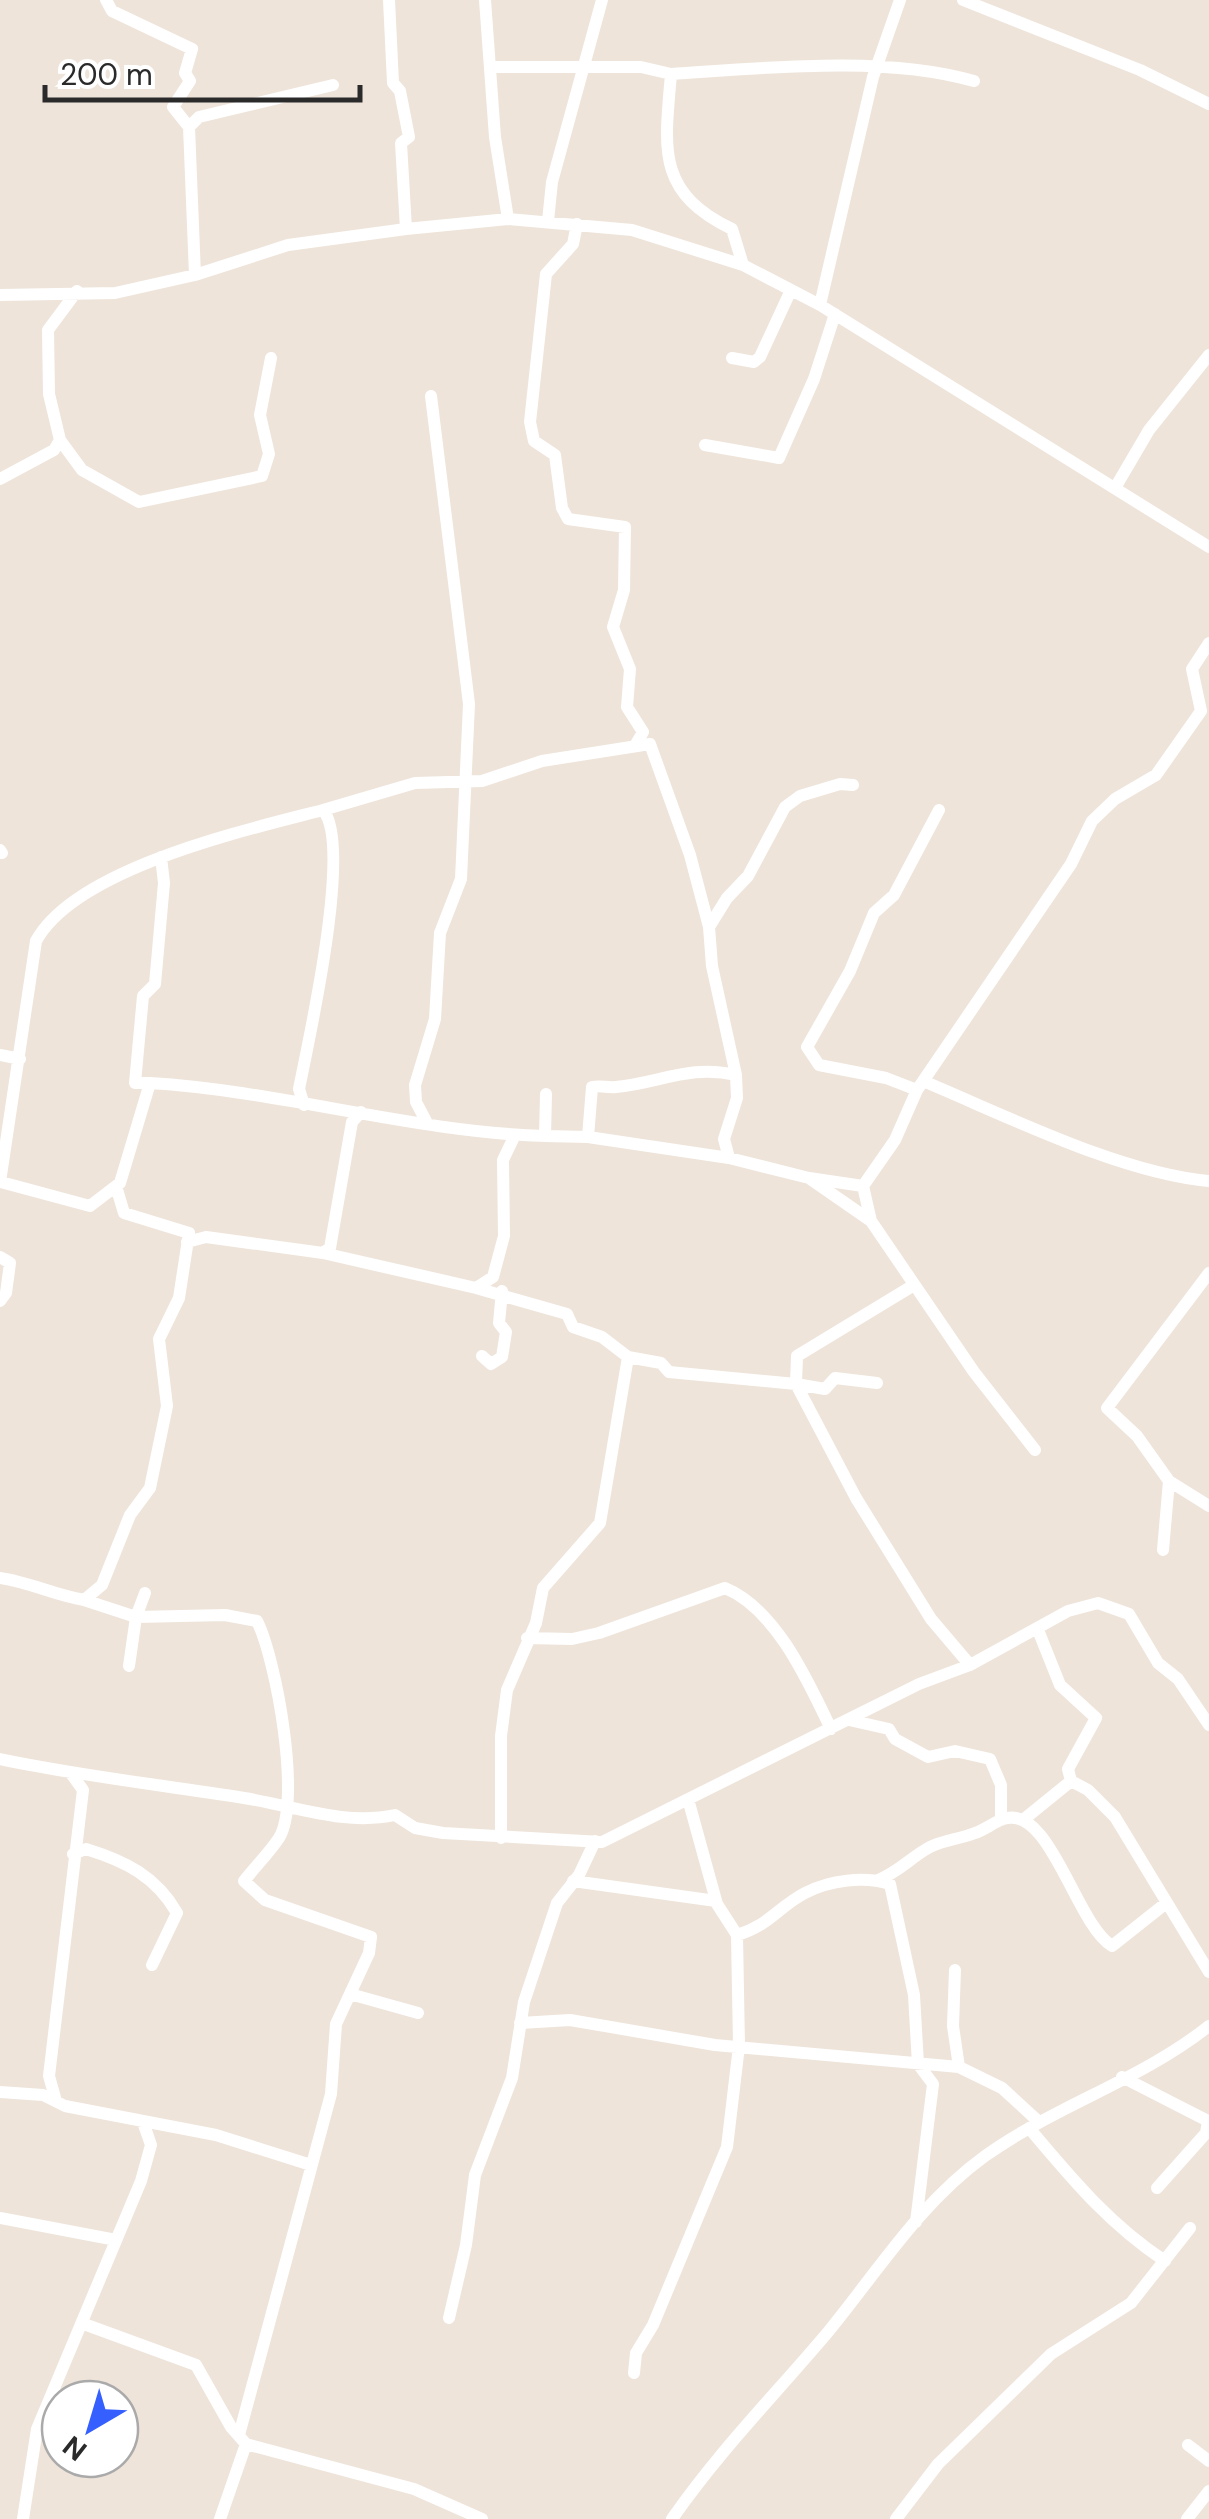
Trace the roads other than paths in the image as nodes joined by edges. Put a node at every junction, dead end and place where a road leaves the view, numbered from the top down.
1 (106, 0) edge
2 (389, 0) edge
3 (486, 0) edge
4 (602, 0) edge
5 (900, 0) edge
6 (964, 0) edge
7 (586, 65) junction
8 (491, 67) junction
9 (876, 69) junction
10 (670, 74) junction
11 (974, 81) dead end
12 (333, 85) dead end
13 (1209, 104) edge
14 (188, 127) junction
15 (508, 219) junction
16 (548, 220) junction
17 (577, 224) junction
18 (406, 229) junction
19 (743, 265) junction
20 (195, 276) junction
21 (791, 290) junction
22 (77, 291) junction
23 (0, 295) edge
24 (820, 304) junction
25 (835, 314) junction
26 (1209, 355) edge
27 (271, 358) dead end
28 (732, 358) dead end
29 (431, 396) dead end
30 (60, 440) junction
31 (705, 445) dead end
32 (0, 479) edge
33 (1115, 488) junction
34 (1209, 547) edge
35 (1209, 643) edge
36 (636, 744) junction
37 (463, 781) junction
38 (853, 785) dead end
39 (323, 810) junction
40 (939, 810) dead end
41 (161, 858) junction
42 (709, 927) junction
43 (0, 1055) edge
44 (20, 1059) junction
45 (736, 1076) junction
46 (150, 1083) junction
47 (920, 1086) junction
48 (546, 1094) dead end
49 (304, 1106) junction
50 (360, 1112) junction
51 (426, 1121) junction
52 (515, 1135) junction
53 (545, 1136) junction
54 (588, 1137) junction
55 (729, 1158) junction
56 (808, 1178) junction
57 (1209, 1181) edge
58 (0, 1182) edge
59 (116, 1186) junction
60 (863, 1186) junction
61 (872, 1221) junction
62 (187, 1242) junction
63 (323, 1252) junction
64 (0, 1257) edge
65 (1209, 1274) edge
66 (493, 1276) junction
67 (914, 1285) junction
68 (476, 1288) junction
69 (504, 1295) junction
70 (0, 1301) edge
71 (482, 1356) dead end
72 (628, 1357) junction
73 (796, 1384) junction
74 (877, 1384) dead end
75 (1035, 1450) dead end
76 (1170, 1480) junction
77 (1209, 1506) edge
78 (1162, 1550) dead end
79 (0, 1578) edge
80 (145, 1593) dead end
81 (84, 1600) junction
82 (136, 1617) junction
83 (1038, 1630) junction
84 (527, 1638) junction
85 (970, 1665) junction
86 (130, 1666) dead end
87 (848, 1720) junction
88 (1209, 1726) edge
89 (830, 1729) junction
90 (0, 1759) edge
91 (70, 1772) junction
92 (1070, 1781) junction
93 (688, 1799) junction
94 (286, 1804) junction
95 (659, 1814) junction
96 (1001, 1820) junction
97 (1023, 1820) junction
98 (694, 1824) junction
99 (502, 1838) junction
100 (595, 1841) junction
101 (73, 1854) junction
102 (878, 1880) junction
103 (573, 1881) junction
104 (716, 1901) junction
105 (1165, 1904) junction
106 (737, 1934) junction
107 (152, 1965) dead end
108 (956, 1970) dead end
109 (1209, 1972) edge
110 (350, 1994) junction
111 (418, 2013) dead end
112 (520, 2023) junction
113 (1209, 2026) edge
114 (738, 2046) junction
115 (918, 2064) junction
116 (960, 2067) junction
117 (1122, 2077) junction
118 (0, 2092) edge
119 (56, 2101) junction
120 (143, 2122) junction
121 (1034, 2125) junction
122 (311, 2165) junction
123 (1157, 2188) dead end
124 (0, 2218) edge
125 (916, 2222) junction
126 (1190, 2228) dead end
127 (116, 2240) junction
128 (1165, 2261) junction
129 (449, 2318) dead end
130 (84, 2324) junction
131 (634, 2372) dead end
132 (243, 2440) junction
133 (1188, 2446) dead end
134 (1209, 2461) edge
135 (1209, 2491) edge
136 (22, 2519) edge
137 (220, 2519) edge
138 (482, 2519) edge
139 (672, 2519) edge
140 (896, 2519) edge
141 (1187, 2519) edge

1 - 14 street
2 - 18 street
3 - 8 street
4 - 7 street
5 - 9 street
6 - 13 street
7 - 8 street
7 - 10 street
7 - 16 street
8 - 15 street
9 - 10 street
9 - 11 street
9 - 24 street
10 - 19 street
12 - 14 street
14 - 20 street
15 - 16 street
15 - 18 street
16 - 17 street
17 - 19 street
17 - 36 street
18 - 20 street
19 - 21 street
20 - 22 street
21 - 24 street
21 - 28 street
22 - 23 street
22 - 30 street
24 - 25 street
25 - 31 street
25 - 33 street
26 - 33 street
27 - 30 street
29 - 37 street
30 - 32 street
33 - 34 street
35 - 47 street
36 - 37 street
36 - 42 street
37 - 39 street
37 - 51 street
38 - 42 street
39 - 41 street
39 - 49 street
40 - 47 street
41 - 44 street
41 - 46 street
42 - 45 street
43 - 44 street
44 - 58 street
45 - 54 street
45 - 55 street
46 - 49 street
46 - 59 street
47 - 57 street
47 - 60 street
48 - 53 street
49 - 50 street
50 - 51 street
50 - 63 street
51 - 52 street
52 - 53 street
52 - 66 street
53 - 54 street
54 - 55 street
55 - 56 street
56 - 60 street
56 - 61 street
58 - 59 street
59 - 62 street
60 - 61 street
61 - 67 street
62 - 63 street
62 - 81 street
63 - 68 street
64 - 70 street
65 - 76 street
66 - 68 street
66 - 69 street
67 - 73 street
67 - 75 street
68 - 69 street
69 - 71 street
69 - 72 street
72 - 73 street
72 - 84 street
73 - 74 street
73 - 85 street
76 - 77 street
76 - 78 street
79 - 81 street
80 - 82 street
81 - 82 street
82 - 86 street
82 - 94 street
83 - 85 street
83 - 88 street
83 - 92 street
84 - 89 street
84 - 99 street
85 - 87 street
87 - 89 street
87 - 96 street
89 - 93 street
90 - 91 street
91 - 94 street
91 - 101 street
92 - 97 street
92 - 105 street
93 - 95 street
93 - 98 street
94 - 99 street
94 - 110 street
95 - 98 street
95 - 100 street
96 - 97 street
96 - 102 street
97 - 105 street
98 - 104 street
99 - 100 street
100 - 103 street
101 - 107 street
101 - 119 street
102 - 106 street
102 - 115 street
103 - 104 street
103 - 112 street
104 - 106 street
105 - 109 street
106 - 114 street
108 - 116 street
110 - 111 street
110 - 122 street
112 - 114 street
112 - 129 street
113 - 117 street
114 - 115 street
114 - 131 street
115 - 116 street
115 - 125 street
116 - 121 street
117 - 121 street
117 - 123 street
118 - 119 street
119 - 120 street
120 - 122 street
120 - 127 street
121 - 125 street
121 - 128 street
122 - 132 street
124 - 127 street
125 - 139 street
126 - 128 street
127 - 130 street
128 - 140 street
130 - 132 street
130 - 136 street
132 - 137 street
132 - 138 street
133 - 134 street
135 - 141 street

